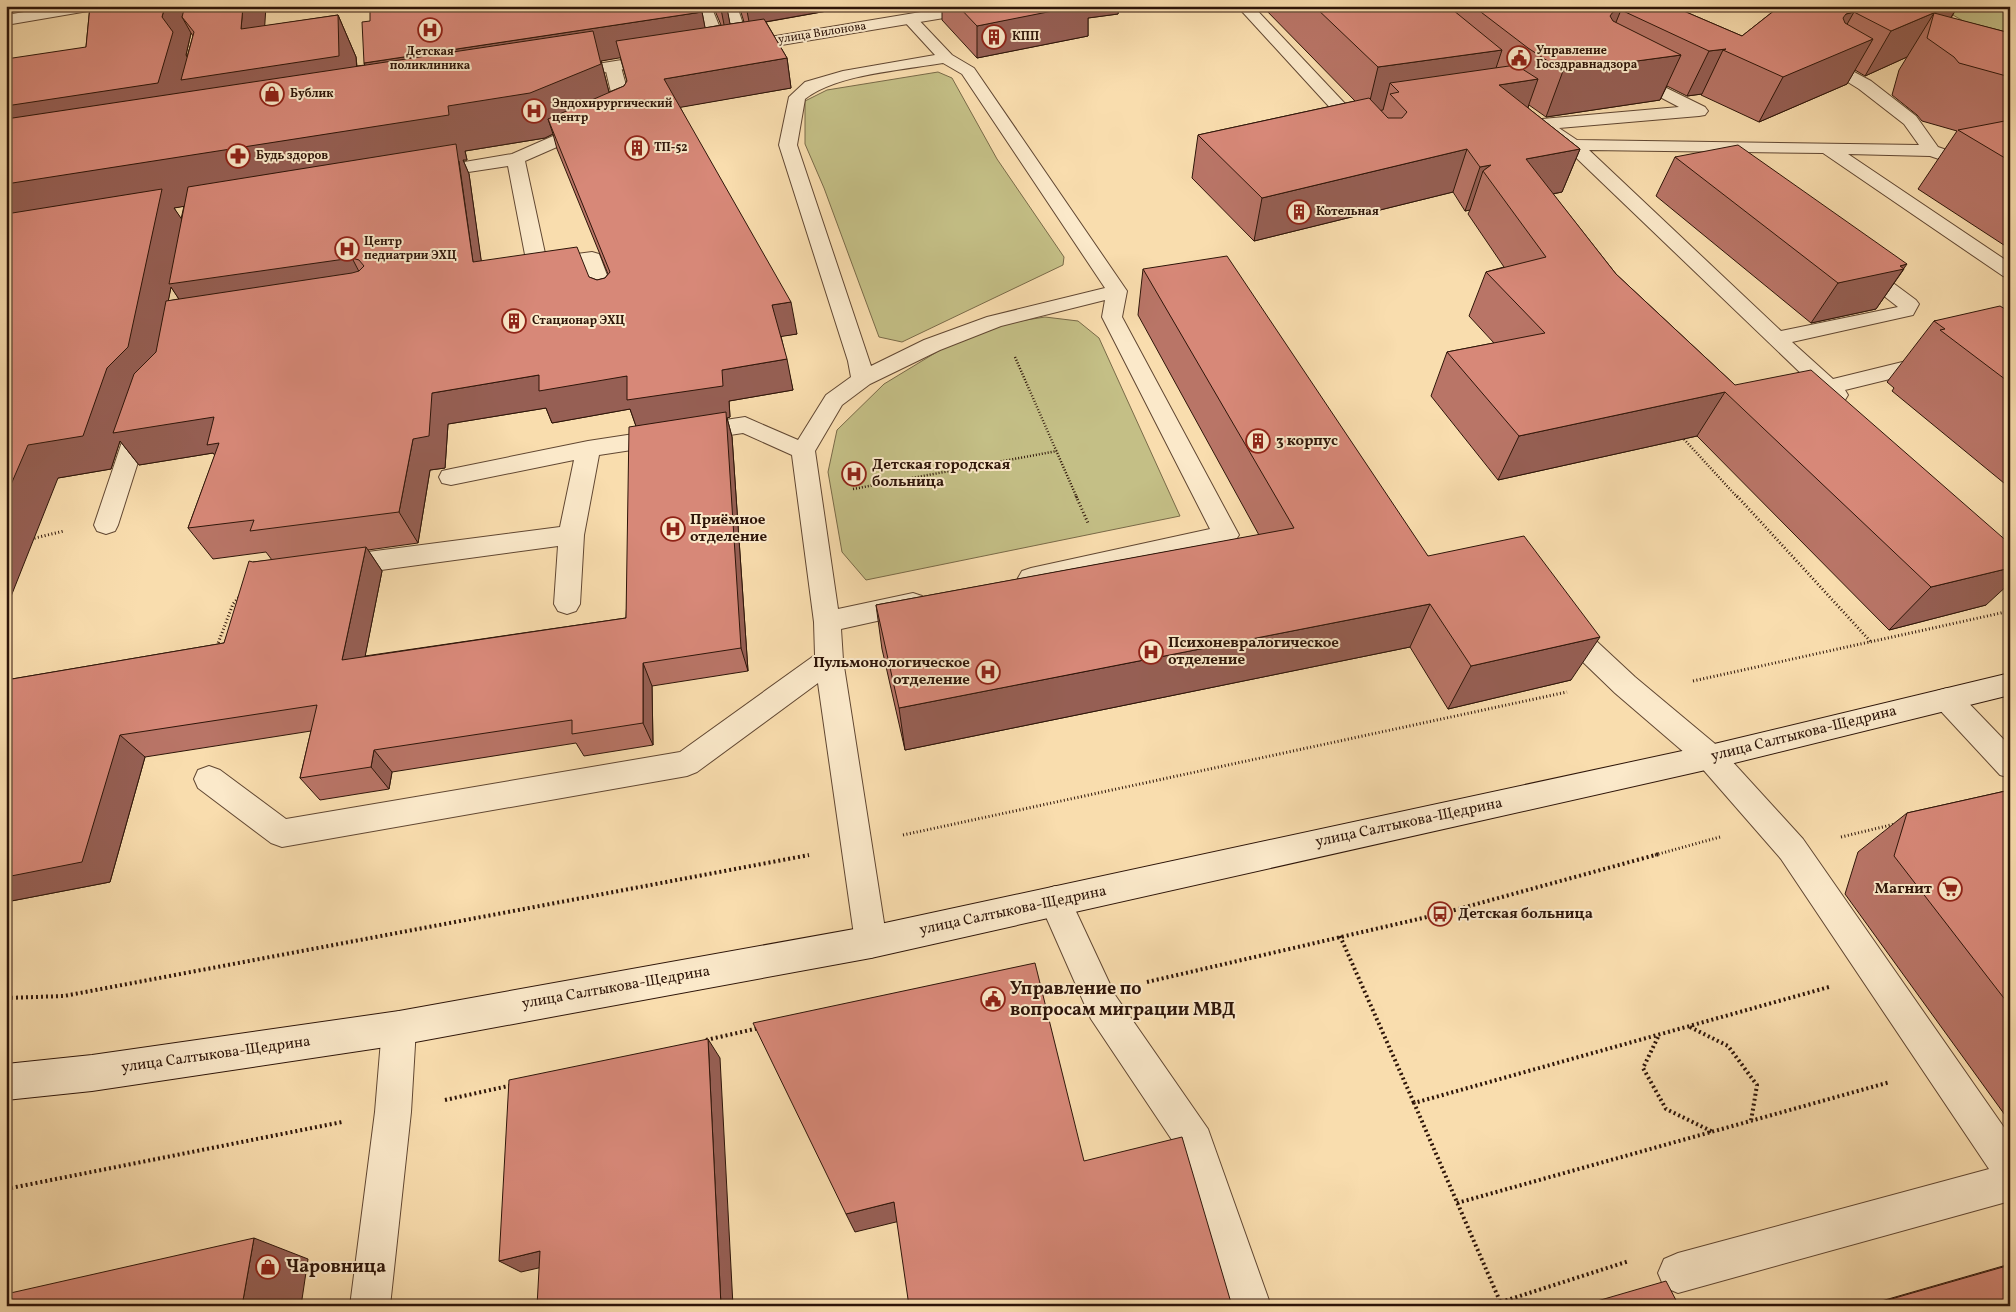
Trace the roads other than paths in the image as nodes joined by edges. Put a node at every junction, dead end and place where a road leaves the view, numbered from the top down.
1 (88, 6) edge
2 (95, 6) edge
3 (703, 6) edge
4 (729, 6) edge
5 (986, 6) edge
6 (1244, 6) edge
7 (103, 7) edge
8 (920, 14) edge
9 (6, 20) edge
10 (747, 45) junction
11 (670, 58) edge
12 (946, 58) junction
13 (1828, 63) edge
14 (613, 67) junction
15 (1620, 70) edge
16 (552, 76) edge
17 (1372, 119) edge
18 (1353, 122) junction
19 (1331, 126) edge
20 (1371, 142) edge
21 (1573, 145) junction
22 (1827, 148) junction
23 (1932, 151) junction
24 (516, 159) junction
25 (409, 176) edge
26 (2010, 178) edge
27 (1846, 258) edge
28 (2010, 272) edge
29 (1117, 291) junction
30 (608, 304) edge
31 (1776, 339) junction
32 (1952, 357) edge
33 (862, 379) junction
34 (1828, 387) junction
35 (1793, 390) edge
36 (146, 402) edge
37 (1850, 406) edge
38 (588, 449) junction
39 (803, 451) junction
40 (450, 477) dead end
41 (107, 522) road end
42 (571, 535) junction
43 (271, 574) edge
44 (1010, 582) edge
45 (933, 599) edge
46 (567, 604) dead end
47 (827, 622) junction
48 (1568, 631) edge
49 (829, 660) junction
50 (2010, 684) edge
51 (1946, 699) junction
52 (1710, 757) junction
53 (2010, 766) edge
54 (209, 779) dead end
55 (1055, 902) junction
56 (871, 942) junction
57 (398, 1028) junction
58 (6, 1082) edge
59 (2010, 1168) edge
60 (2010, 1182) edge
61 (1678, 1273) road end
62 (370, 1306) edge
63 (1251, 1306) edge

1 - 9 main road
2 - 7 main road
3 - 10 main road, улица Вилонова
4 - 10 main road
5 - 8 main road, улица Вилонова
6 - 18 main road
8 - 10 main road, улица Вилонова
8 - 12 main road
11 - 14 main road
12 - 29 main road
12 - 33 main road
13 - 23 main road
14 - 16 main road
14 - 24 main road
15 - 21 main road
17 - 18 main road
18 - 19 main road
18 - 20 main road
21 - 22 main road
21 - 31 main road
22 - 23 main road
22 - 28 main road
23 - 26 main road
24 - 25 main road
24 - 30 main road
27 - 31 main road
29 - 33 main road
29 - 44 main road
31 - 34 main road
32 - 34 main road
33 - 39 main road
34 - 35 main road
34 - 37 main road
36 - 41 main road
38 - 39 main road
38 - 40 main road
38 - 42 main road
39 - 47 main road
42 - 43 main road
42 - 46 main road
45 - 47 main road
47 - 49 main road
48 - 52 main road
49 - 54 main road
49 - 56 main road
50 - 51 main road, улица Салтыкова-Щедрина
51 - 52 main road, улица Салтыкова-Щедрина
51 - 53 main road
52 - 55 main road, улица Салтыкова-Щедрина
52 - 59 main road
55 - 56 main road, улица Салтыкова-Щедрина
55 - 63 main road
56 - 57 main road, улица Салтыкова-Щедрина
57 - 58 main road, улица Салтыкова-Щедрина
57 - 62 main road
60 - 61 main road

